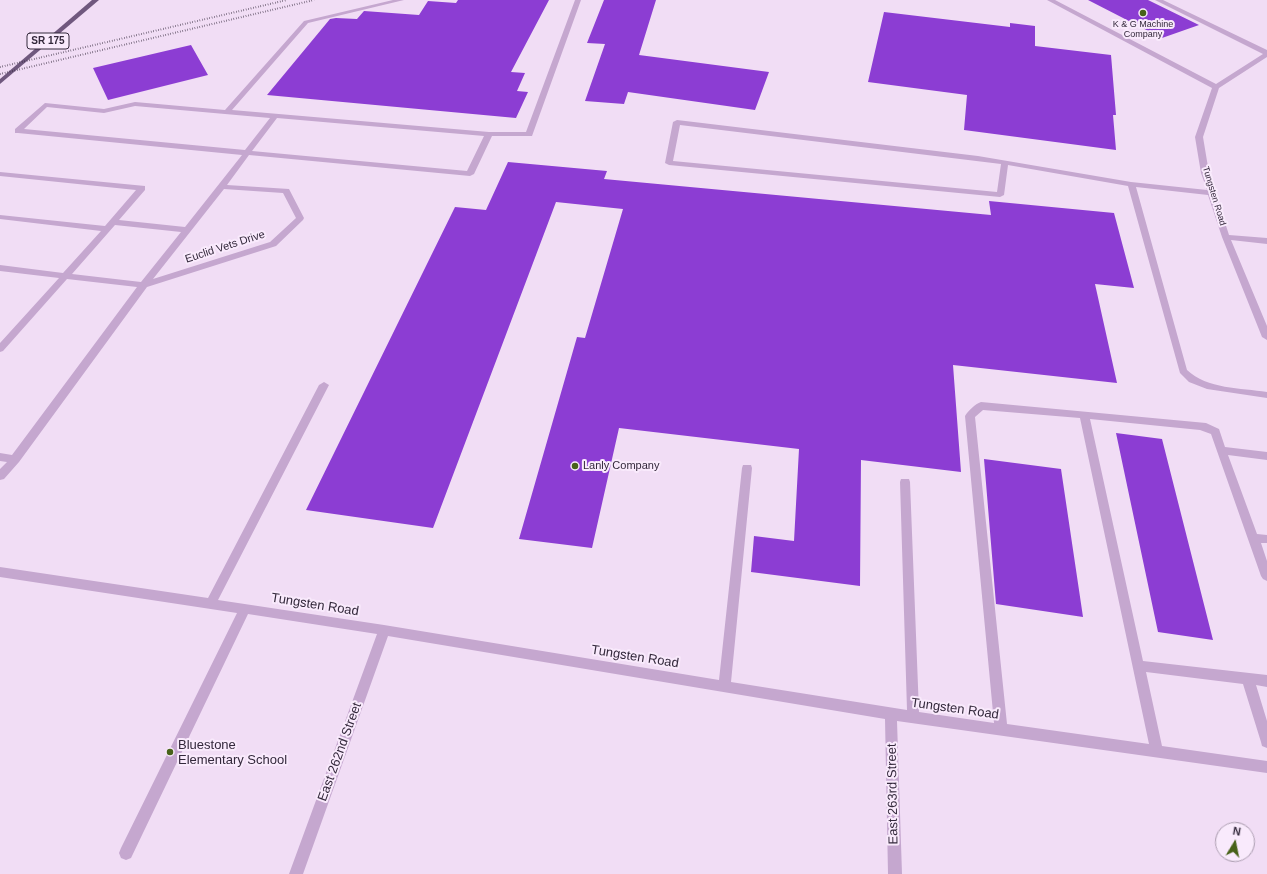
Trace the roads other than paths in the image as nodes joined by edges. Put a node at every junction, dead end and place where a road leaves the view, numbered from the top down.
1 (96, 0) edge
2 (401, 0) edge
3 (578, 0) edge
4 (1050, 0) edge
5 (1158, 0) edge
6 (1267, 54) edge
7 (0, 82) edge
8 (1216, 87) junction
9 (227, 112) junction
10 (275, 116) junction
11 (489, 134) junction
12 (248, 152) junction
13 (1005, 163) junction
14 (0, 174) edge
15 (1131, 184) junction
16 (222, 187) junction
17 (1212, 193) junction
18 (0, 217) edge
19 (110, 226) junction
20 (187, 230) junction
21 (1226, 237) junction
22 (1267, 241) edge
23 (0, 268) edge
24 (64, 276) junction
25 (143, 285) junction
26 (1267, 337) edge
27 (0, 349) edge
28 (324, 385) dead end
29 (1267, 395) edge
30 (1084, 415) junction
31 (1222, 450) junction
32 (1267, 456) edge
33 (0, 457) edge
34 (15, 459) junction
35 (747, 468) dead end
36 (0, 476) edge
37 (905, 482) dead end
38 (1253, 538) junction
39 (1267, 539) edge
40 (0, 572) edge
41 (1267, 576) edge
42 (211, 603) junction
43 (245, 609) junction
44 (384, 630) junction
45 (1138, 666) junction
46 (1248, 679) junction
47 (1267, 681) edge
48 (724, 686) junction
49 (891, 714) junction
50 (913, 717) junction
51 (1001, 729) junction
52 (1267, 742) edge
53 (1157, 751) junction
54 (1267, 767) edge
55 (126, 853) dead end
56 (296, 874) edge
57 (895, 874) edge

1 - 7 main road, SR 175
2 - 9 street
3 - 11 street
4 - 8 street
5 - 6 street
6 - 8 street
8 - 17 street, Tungsten Road
9 - 10 street
9 - 12 street
10 - 11 street
10 - 12 street
11 - 12 street
12 - 16 street
13 - 13 street
13 - 15 street
14 - 19 street
15 - 17 street
15 - 29 street
16 - 20 street, Euclid Vets Drive
16 - 25 street, Euclid Vets Drive
17 - 21 street, Tungsten Road
18 - 19 street
19 - 20 street
19 - 24 street
20 - 25 street, Euclid Vets Drive
21 - 22 street
21 - 26 street, Tungsten Road
23 - 24 street
24 - 25 street
24 - 27 street
25 - 34 street, Euclid Vets Drive
28 - 42 street
30 - 31 street
30 - 45 street
30 - 51 street
31 - 32 street
31 - 38 street
33 - 34 street
34 - 36 street, Euclid Vets Drive
35 - 48 street
37 - 50 street
38 - 39 street
38 - 41 street
40 - 42 street, Tungsten Road
42 - 43 street, Tungsten Road
43 - 44 street, Tungsten Road
43 - 55 street
44 - 48 street, Tungsten Road
44 - 56 street, East 262nd Street
45 - 46 street
45 - 53 street
46 - 47 street
46 - 52 street
48 - 49 street, Tungsten Road
49 - 50 street, Tungsten Road
49 - 57 street, East 263rd Street
50 - 51 street, Tungsten Road
51 - 53 street, Tungsten Road
53 - 54 street, Tungsten Road

